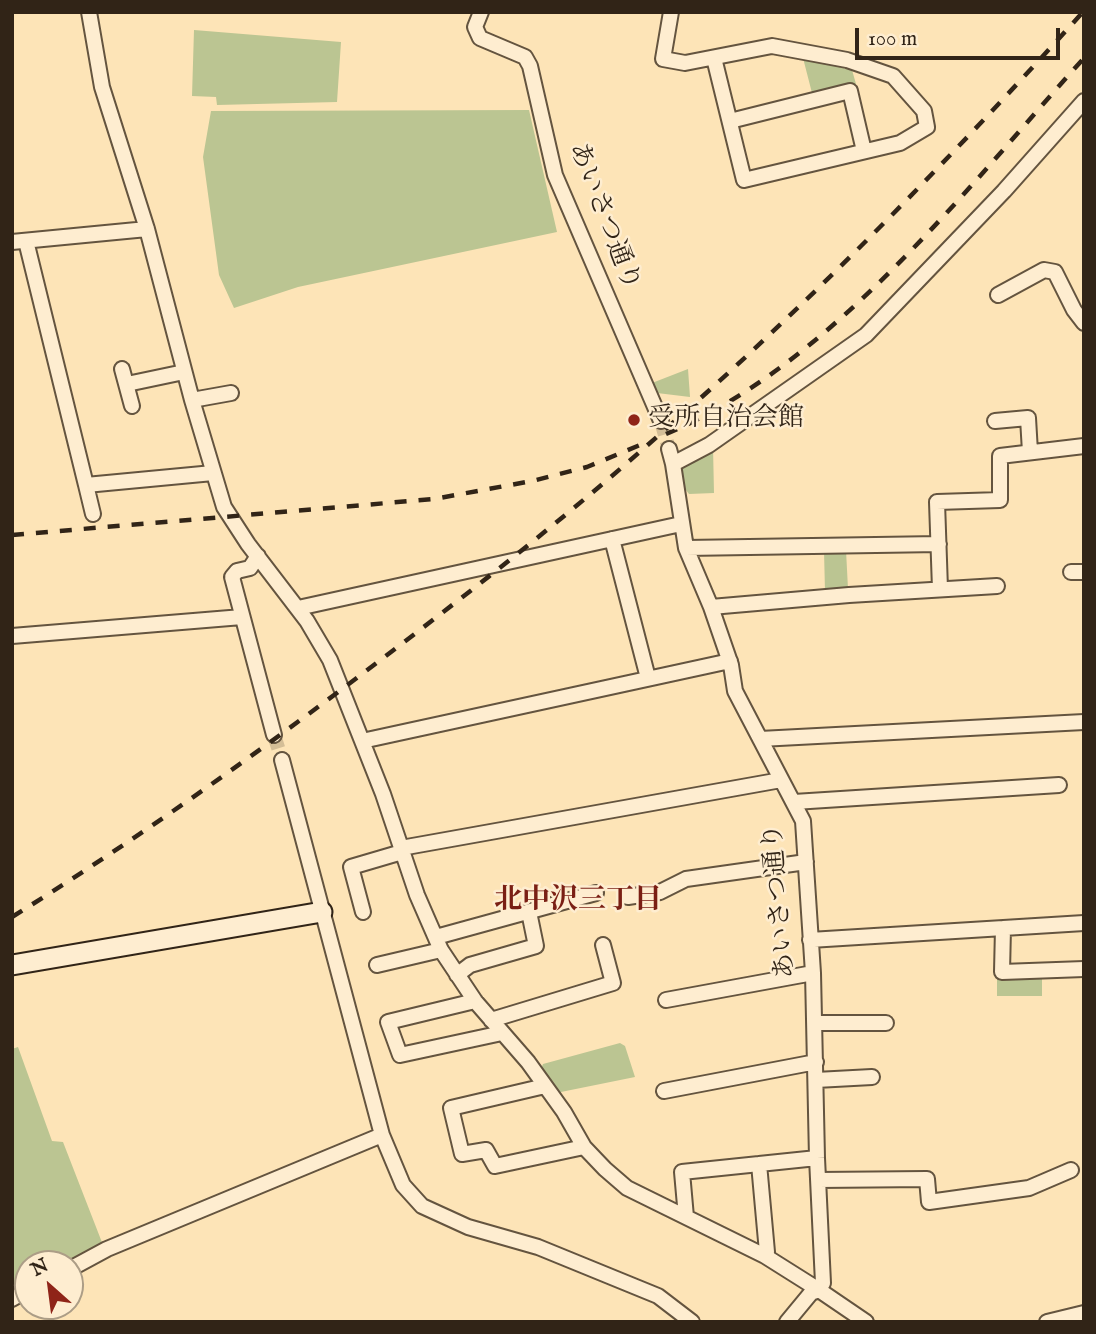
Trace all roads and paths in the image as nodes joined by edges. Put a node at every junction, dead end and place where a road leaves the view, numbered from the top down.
1 (89, 12) edge
2 (481, 12) edge
3 (671, 12) edge
4 (714, 58) junction
5 (1084, 101) edge
6 (730, 121) junction
7 (864, 151) junction
8 (147, 229) junction
9 (19, 242) edge
10 (998, 295) dead end
11 (1084, 323) edge
12 (122, 369) dead end
13 (184, 372) junction
14 (127, 384) junction
15 (231, 393) dead end
16 (192, 400) junction
17 (132, 406) dead end
18 (661, 421) tunnel mouth
19 (995, 421) dead end
20 (1084, 446) edge
21 (669, 449) tunnel mouth
22 (1030, 452) junction
23 (673, 464) junction
24 (214, 473) junction
25 (86, 485) junction
26 (93, 514) dead end
27 (681, 524) junction
28 (612, 540) junction
29 (939, 544) junction
30 (686, 548) junction
31 (258, 556) junction
32 (997, 586) dead end
33 (940, 589) junction
34 (711, 607) junction
35 (298, 608) junction
36 (242, 617) junction
37 (12, 636) edge
38 (730, 661) junction
39 (648, 678) junction
40 (1084, 722) edge
41 (274, 735) tunnel mouth
42 (760, 739) junction
43 (362, 741) junction
44 (282, 760) tunnel mouth
45 (781, 780) junction
46 (1059, 785) dead end
47 (794, 802) junction
48 (402, 850) junction
49 (806, 862) junction
50 (596, 893) dead end
51 (628, 897) dead end
52 (322, 912) junction
53 (363, 912) dead end
54 (528, 912) junction
55 (1084, 923) edge
56 (1003, 928) junction
57 (810, 940) junction
58 (439, 944) junction
59 (603, 945) dead end
60 (12, 965) edge
61 (377, 965) dead end
62 (1084, 969) edge
63 (813, 973) junction
64 (457, 975) junction
65 (666, 1000) dead end
66 (475, 1001) junction
67 (491, 1020) junction
68 (815, 1023) junction
69 (886, 1023) dead end
70 (502, 1033) junction
71 (816, 1062) junction
72 (872, 1077) dead end
73 (816, 1080) junction
74 (545, 1086) junction
75 (664, 1091) dead end
76 (382, 1135) junction
77 (584, 1147) junction
78 (817, 1158) junction
79 (759, 1164) junction
80 (1071, 1170) dead end
81 (818, 1180) junction
82 (686, 1217) junction
83 (765, 1256) junction
84 (84, 1262) edge
85 (819, 1290) junction
86 (1084, 1313) edge
87 (692, 1322) edge
88 (787, 1322) edge
89 (866, 1322) edge
90 (1047, 1322) edge

1 - 8 street
2 - 18 street, あいさつ通り
3 - 4 street
4 - 6 street
4 - 7 street
5 - 23 street
6 - 7 street
6 - 7 street
8 - 9 street
8 - 13 street
9 - 25 street
10 - 11 street
12 - 14 street
13 - 14 street
13 - 16 street
14 - 17 street
15 - 16 street
16 - 24 street
19 - 22 street
20 - 22 street
21 - 23 street, あいさつ通り
22 - 29 street
23 - 27 street, あいさつ通り
24 - 25 street
24 - 31 street
25 - 26 street
27 - 28 street
27 - 30 street, あいさつ通り
28 - 35 street
28 - 39 street
29 - 30 street
29 - 33 street
30 - 34 street, あいさつ通り
31 - 35 street
31 - 36 street
32 - 33 street
33 - 34 street
34 - 38 street, あいさつ通り
35 - 43 street
36 - 37 street
36 - 41 street
38 - 39 street
38 - 42 street, あいさつ通り
39 - 43 street
40 - 42 street
42 - 45 street, あいさつ通り
43 - 48 street
44 - 52 street
45 - 47 street, あいさつ通り
45 - 48 street
46 - 47 street
47 - 49 street, あいさつ通り
48 - 53 street
48 - 58 street
49 - 51 street
49 - 57 street, あいさつ通り
50 - 54 street
52 - 60 street
52 - 76 street
54 - 58 street
54 - 64 street
55 - 56 street
56 - 57 street
56 - 62 street
57 - 63 street, あいさつ通り
58 - 61 street
58 - 64 street
59 - 67 street
63 - 65 street
63 - 68 street, あいさつ通り
64 - 66 street
66 - 67 street
66 - 70 street
67 - 70 street
68 - 69 street
68 - 71 street, あいさつ通り
70 - 74 street
71 - 73 street, あいさつ通り
71 - 75 street
72 - 73 street
73 - 78 street, あいさつ通り
74 - 77 street
74 - 77 street
76 - 84 street
76 - 87 street
77 - 82 street
78 - 79 street
78 - 81 street, あいさつ通り
79 - 82 street
79 - 83 street
80 - 81 street
81 - 85 street, あいさつ通り
82 - 83 street
83 - 85 street
85 - 88 street
85 - 89 street
86 - 90 street

